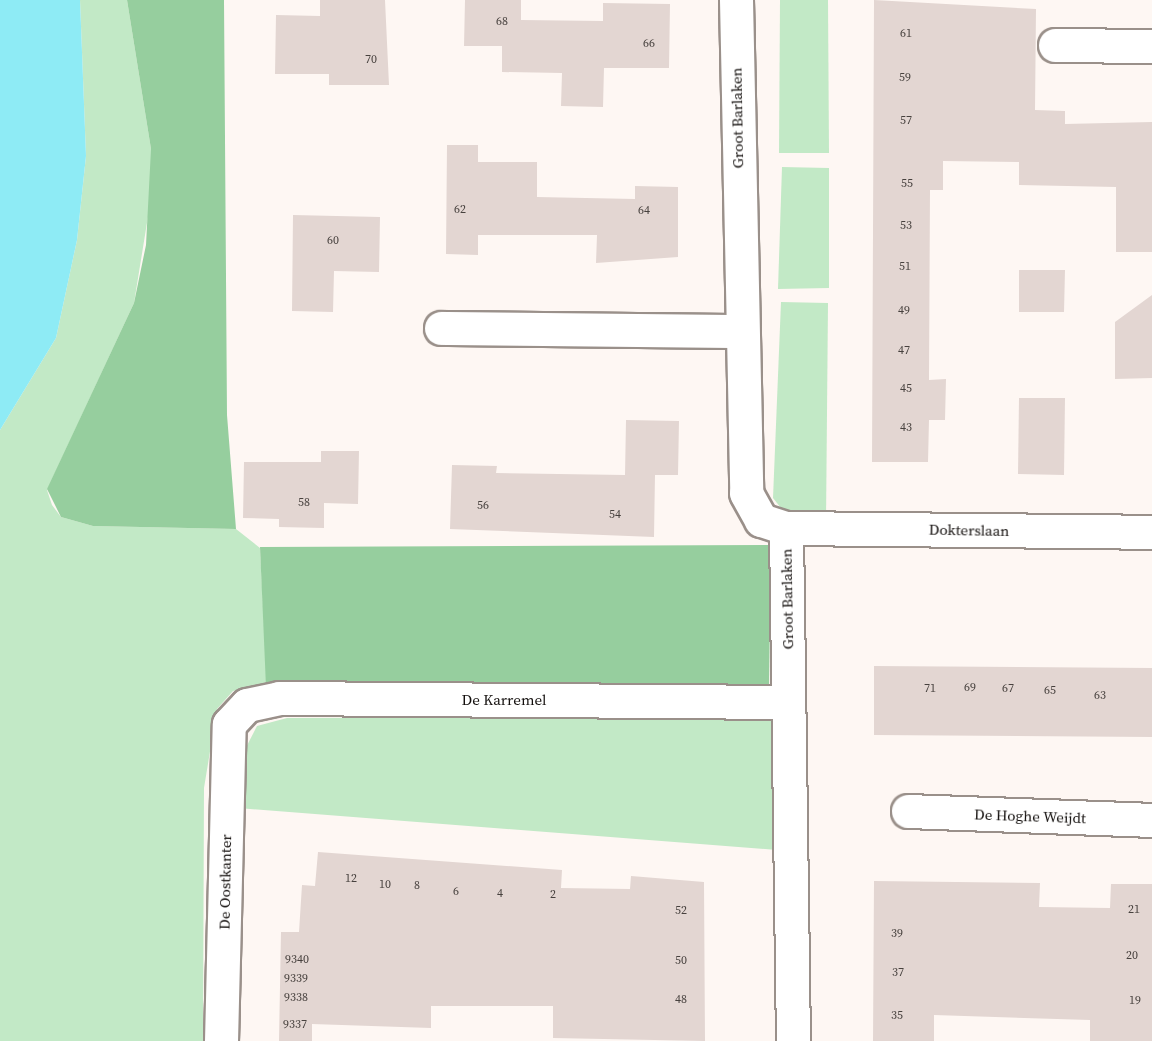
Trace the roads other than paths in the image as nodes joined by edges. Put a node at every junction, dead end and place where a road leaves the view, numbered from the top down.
1 (736, 0) edge
2 (1054, 45) dead end
3 (1152, 46) edge
4 (441, 328) dead end
5 (739, 331) junction
6 (786, 528) junction
7 (1152, 532) edge
8 (788, 702) junction
9 (230, 724) joint
10 (908, 811) dead end
11 (1152, 820) edge
12 (221, 1041) edge
13 (793, 1041) edge

1 - 5 street, Groot Barlaken
2 - 3 street
4 - 5 street
5 - 6 street, Groot Barlaken
6 - 7 street, Dokterslaan
6 - 8 street, Groot Barlaken
8 - 9 street, De Karremel
8 - 13 street, Groot Barlaken
9 - 12 street, De Oostkanter
10 - 11 street, De Hoghe Weijdt

